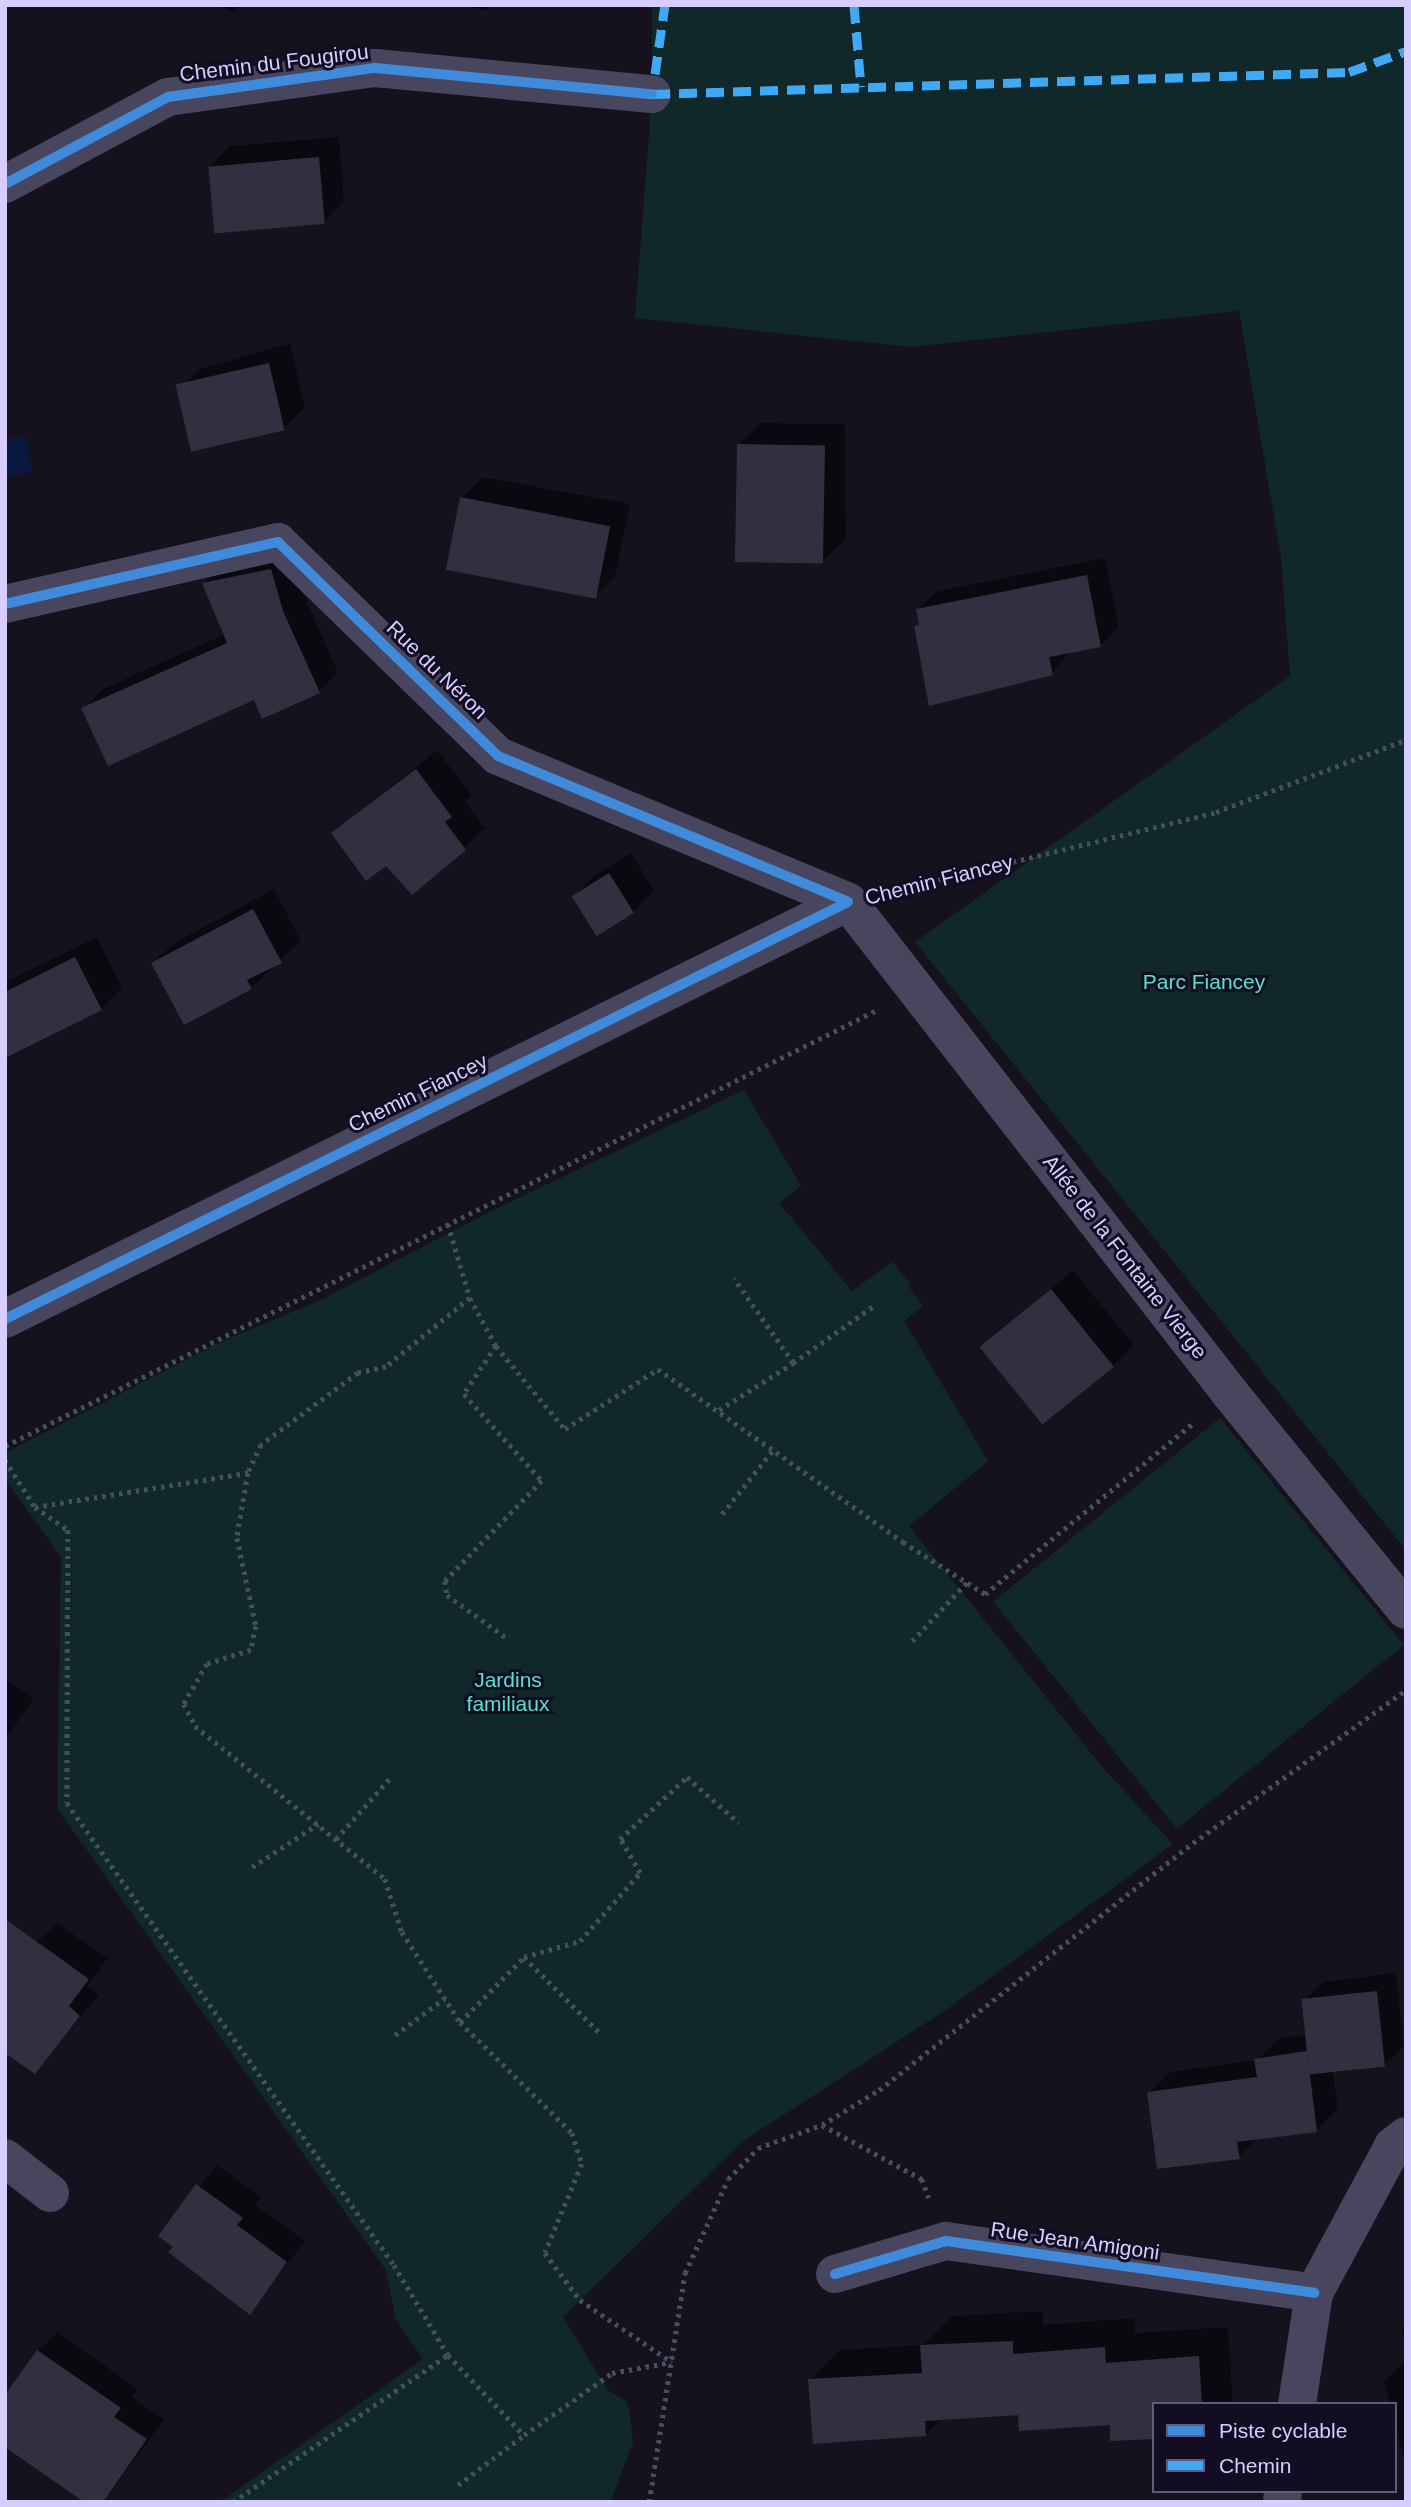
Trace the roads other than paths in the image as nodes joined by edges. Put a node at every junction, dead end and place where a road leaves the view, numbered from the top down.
1 (652, 94) dead end
2 (5, 184) edge
3 (5, 604) edge
4 (848, 902) junction
5 (5, 1319) edge
6 (1406, 1610) edge
7 (1406, 2136) edge
8 (5, 2158) edge
9 (50, 2193) dead end
10 (835, 2274) dead end
11 (1314, 2293) junction
12 (1297, 2402) edge

1 - 2 street, Chemin du Fougirou
3 - 4 street, Rue du Néron
4 - 5 street, Chemin Fiancey
4 - 6 street, Allée de la Fontaine Vierge
7 - 11 street
8 - 9 street
10 - 11 street, Rue Jean Amigoni
11 - 12 street

